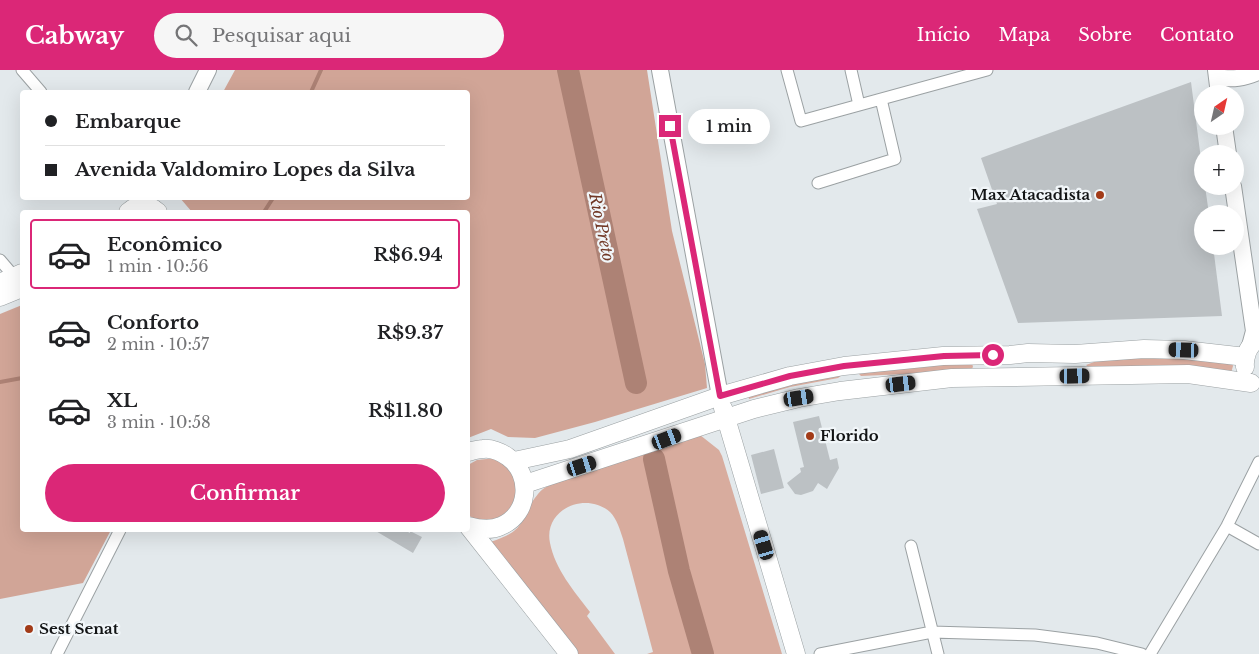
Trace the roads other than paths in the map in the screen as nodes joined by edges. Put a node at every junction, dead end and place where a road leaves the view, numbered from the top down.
1 (22, 70) edge
2 (208, 70) edge
3 (660, 70) edge
4 (787, 70) edge
5 (850, 70) edge
6 (987, 70) edge
7 (1258, 71) edge
8 (953, 74) edge
9 (1217, 74) edge
10 (1259, 76) edge
11 (39, 90) edge
12 (198, 90) edge
13 (881, 99) junction
14 (860, 105) junction
15 (818, 183) dead end
16 (1234, 195) edge
17 (132, 205) edge
18 (157, 207) edge
19 (0, 260) edge
20 (16, 282) edge
21 (0, 297) edge
22 (1252, 347) edge
23 (1075, 354) junction
24 (1010, 355) junction
25 (844, 366) junction
26 (1044, 377) junction
27 (969, 378) junction
28 (1255, 386) edge
29 (849, 390) junction
30 (720, 396) junction
31 (726, 418) junction
32 (470, 452) edge
33 (514, 462) junction
34 (1259, 462) edge
35 (525, 484) junction
36 (470, 526) edge
37 (1227, 526) junction
38 (470, 529) edge
39 (119, 532) edge
40 (1259, 544) edge
41 (911, 546) dead end
42 (932, 632) junction
43 (57, 654) edge
44 (569, 654) edge
45 (796, 654) edge
46 (820, 654) edge
47 (938, 654) edge
48 (1142, 654) edge
49 (1150, 654) edge

1 - 11 street
2 - 12 main road
3 - 30 main road
4 - 14 street
5 - 14 street
6 - 8 street
7 - 9 main road
7 - 10 main road
8 - 13 street
13 - 14 street
13 - 15 street
16 - 22 main road
17 - 18 main road
19 - 20 street
20 - 21 main road
22 - 23 main road
22 - 28 main road
23 - 24 main road
23 - 26 main road
24 - 25 main road
24 - 27 main road
25 - 29 main road
25 - 30 main road
26 - 27 main road
26 - 28 main road
27 - 29 main road
29 - 31 main road
30 - 31 main road
30 - 33 main road
31 - 35 main road
31 - 45 main road
32 - 33 main road
33 - 35 main road
34 - 37 street
35 - 36 main road
37 - 40 street
37 - 49 street
38 - 44 main road
39 - 43 street
41 - 42 street
42 - 46 street
42 - 47 street
42 - 48 street

